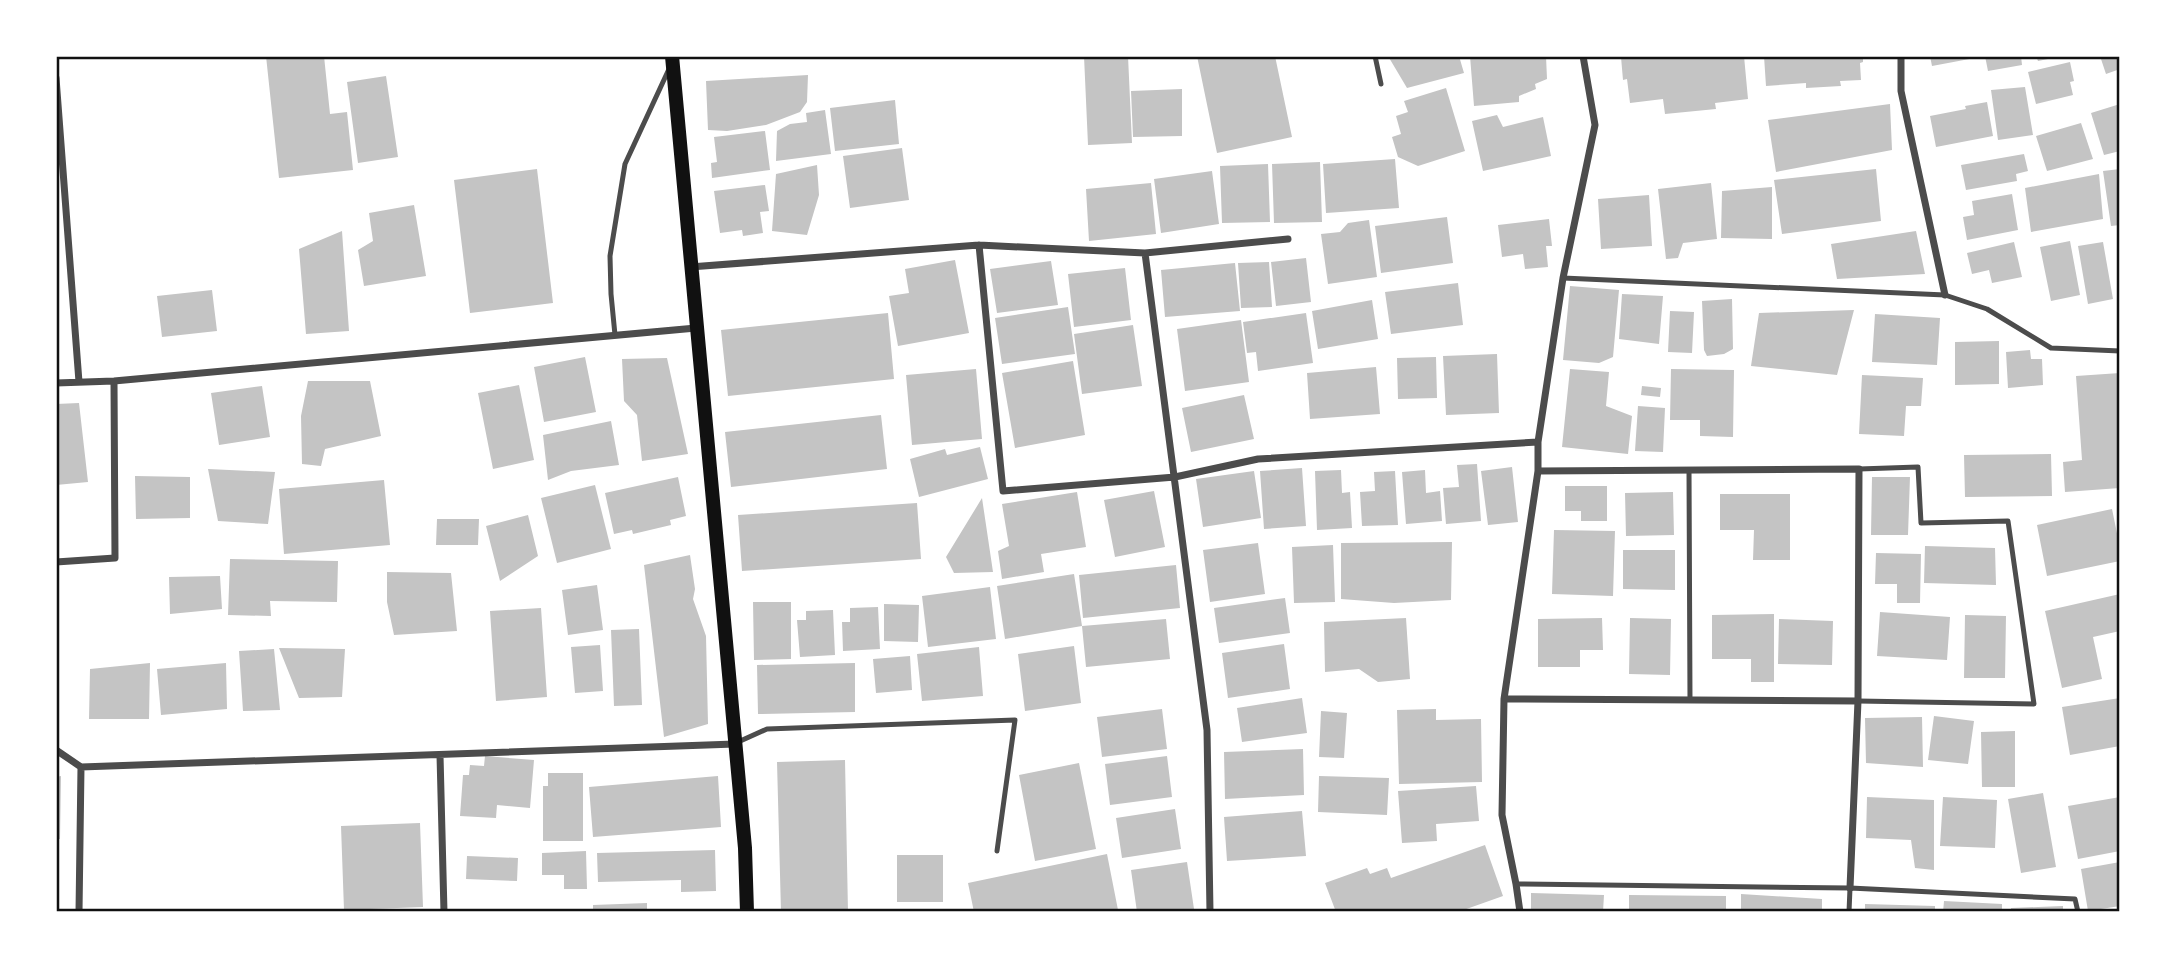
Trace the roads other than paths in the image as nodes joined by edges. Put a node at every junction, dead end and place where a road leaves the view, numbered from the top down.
1 (1375, 56) edge
2 (1583, 56) edge
3 (1901, 56) edge
4 (672, 59) edge
5 (56, 78) edge
6 (1381, 84) dead end
7 (1288, 239) dead end
8 (979, 245) junction
9 (1145, 253) junction
10 (690, 267) junction
11 (1563, 278) junction
12 (1945, 295) junction
13 (696, 328) junction
14 (615, 335) junction
15 (2120, 351) edge
16 (79, 382) junction
17 (114, 382) junction
18 (56, 383) edge
19 (1538, 442) junction
20 (1859, 468) junction
21 (1689, 470) junction
22 (1538, 471) junction
23 (1175, 477) junction
24 (56, 562) edge
25 (1504, 698) junction
26 (1690, 700) junction
27 (1858, 701) junction
28 (735, 744) junction
29 (56, 750) edge
30 (440, 755) junction
31 (81, 767) junction
32 (998, 852) dead end
33 (1516, 884) junction
34 (1850, 888) junction
35 (79, 912) edge
36 (444, 912) edge
37 (747, 912) edge
38 (1210, 912) edge
39 (1520, 912) edge
40 (1849, 912) edge
41 (2078, 912) edge

1 - 6 lane
2 - 11 street
3 - 12 street
4 - 10 main road
4 - 14 lane
5 - 16 street
7 - 9 street
8 - 9 street
8 - 10 street
8 - 23 street
9 - 23 street
10 - 13 main road
11 - 12 lane
11 - 19 street
12 - 15 lane
13 - 14 street
13 - 28 main road
14 - 17 street
16 - 17 street
16 - 18 street
17 - 24 street
19 - 22 street
19 - 23 street
20 - 21 street
20 - 27 street
20 - 27 lane
21 - 22 street
21 - 26 lane
22 - 25 street
23 - 38 street
25 - 26 street
25 - 33 street
26 - 27 street
27 - 34 street
28 - 30 street
28 - 32 lane
28 - 37 main road
29 - 31 street
30 - 31 street
30 - 36 street
31 - 35 street
33 - 34 lane
33 - 39 street
34 - 40 lane
34 - 41 lane

